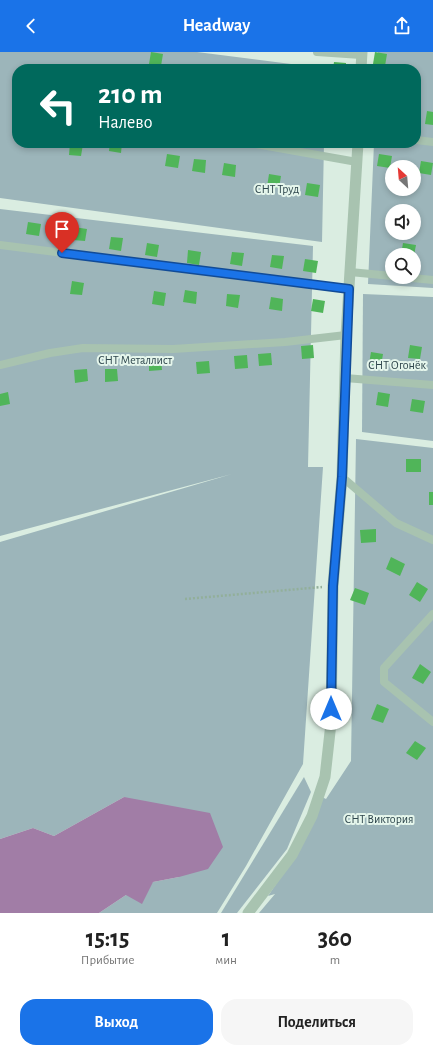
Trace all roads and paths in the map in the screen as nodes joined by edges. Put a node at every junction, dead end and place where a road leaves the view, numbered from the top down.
1 (316, 52) edge
2 (362, 54) edge
3 (361, 64) edge
4 (421, 141) edge
5 (433, 142) edge
6 (278, 148) edge
7 (358, 148) edge
8 (357, 162) junction
9 (0, 245) edge
10 (350, 272) junction
11 (385, 275) edge
12 (421, 279) edge
13 (433, 280) edge
14 (349, 289) junction
15 (346, 335) junction
16 (0, 365) edge
17 (345, 378) junction
18 (433, 385) edge
19 (342, 477) junction
20 (433, 540) edge
21 (333, 586) junction
22 (185, 599) dead end
23 (433, 614) edge
24 (433, 722) edge
25 (248, 913) edge

1 - 2 lane
2 - 3 street
4 - 5 lane
6 - 8 lane
7 - 8 street
8 - 10 street
9 - 14 lane
10 - 11 lane
10 - 14 street
12 - 13 lane
14 - 15 street
15 - 16 lane
15 - 17 street
17 - 18 lane
17 - 19 street
19 - 20 lane
19 - 21 street
21 - 22 path
21 - 25 street
23 - 24 lane

